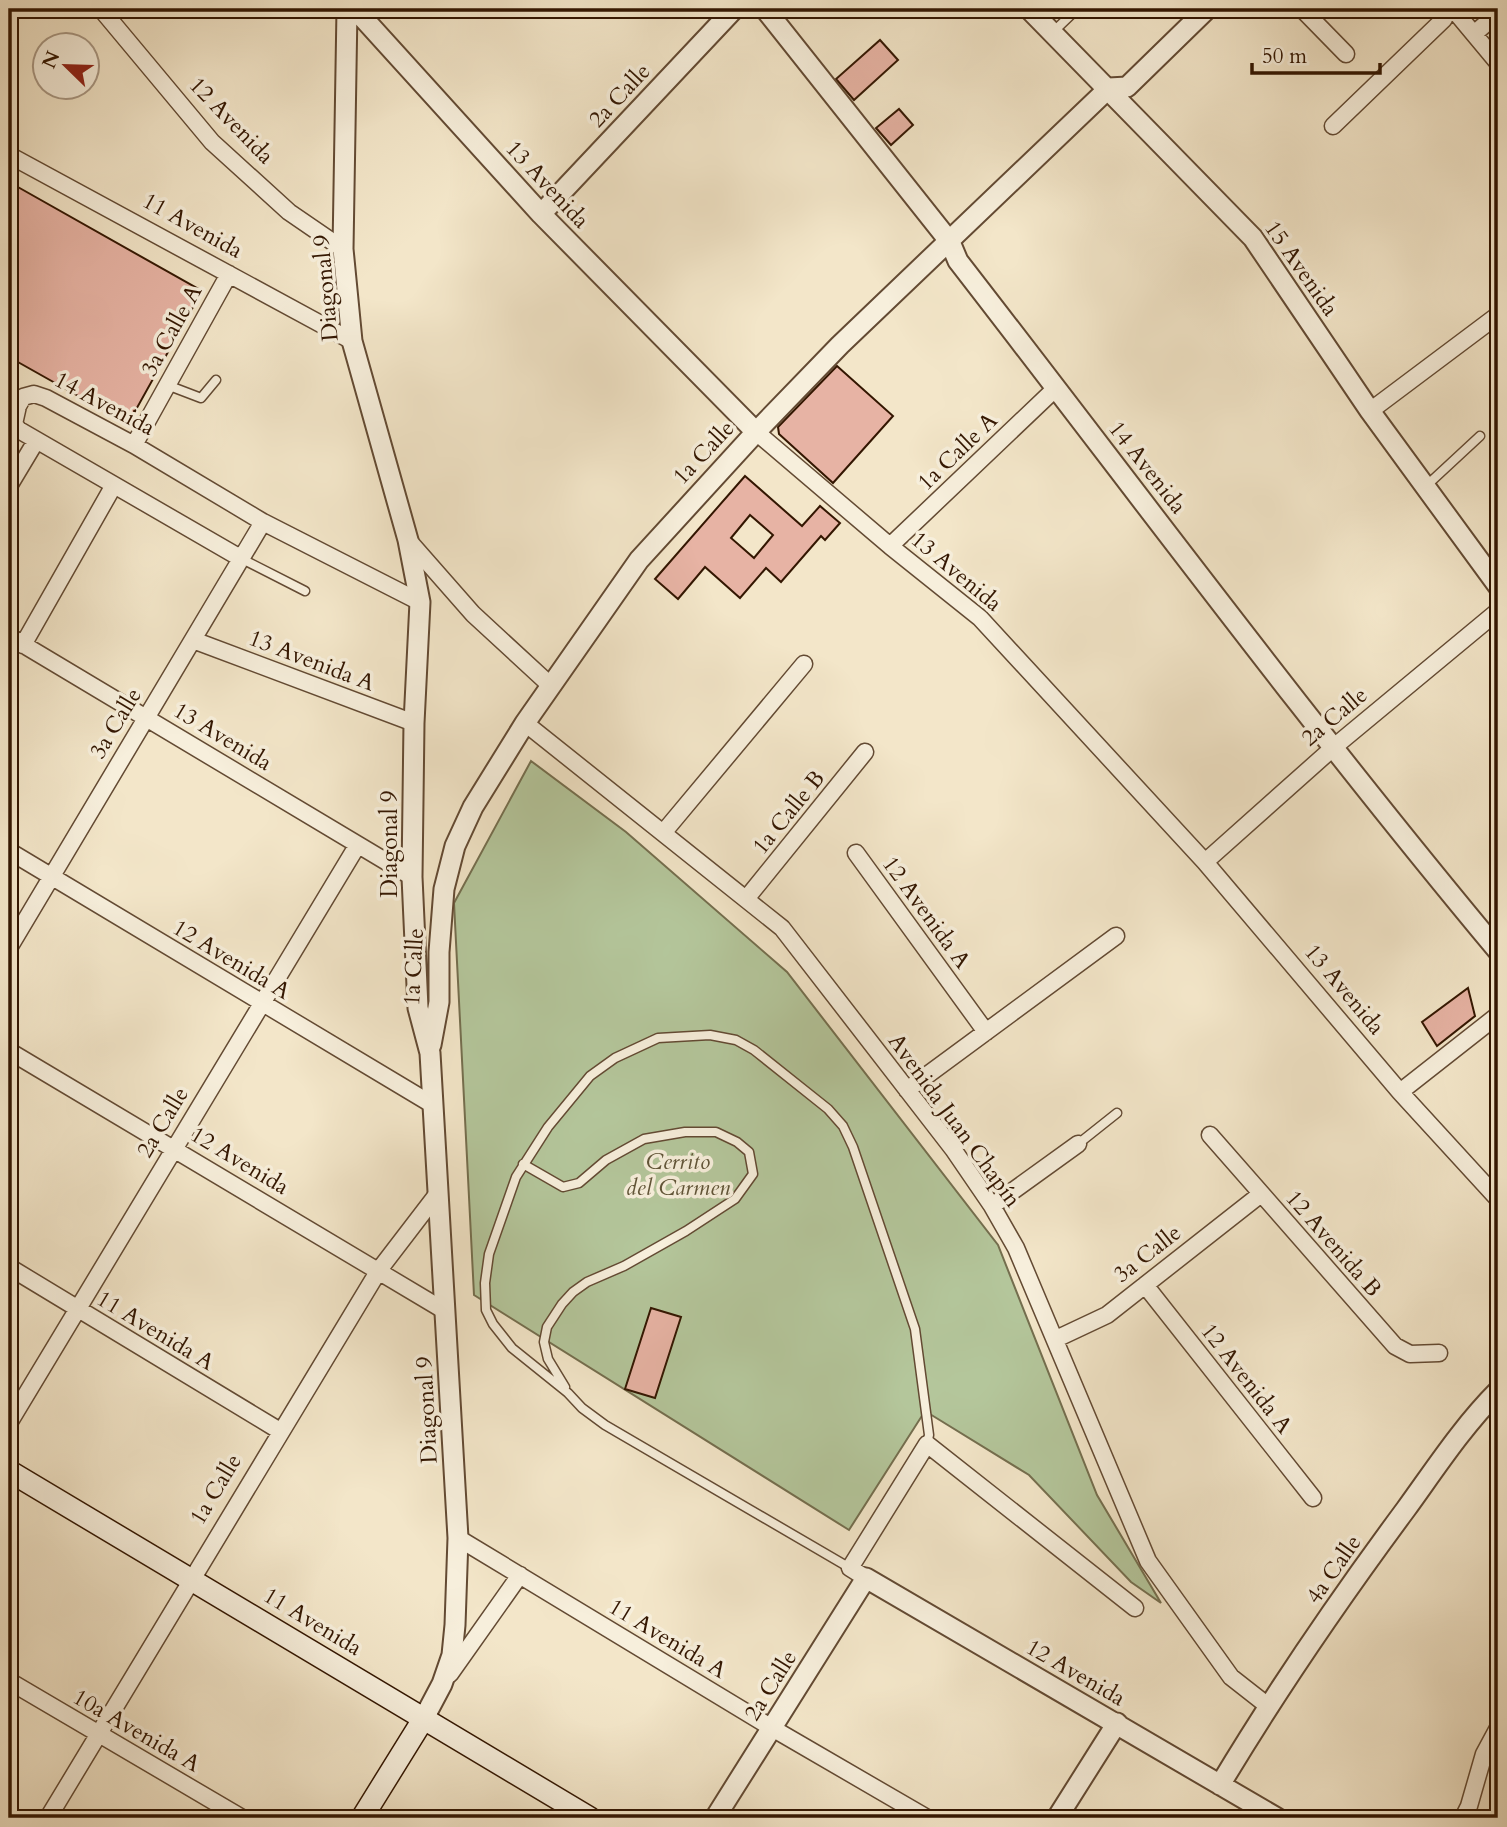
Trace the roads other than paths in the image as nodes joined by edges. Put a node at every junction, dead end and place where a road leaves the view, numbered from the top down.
1 (101, 9) edge
2 (347, 9) edge
3 (355, 9) edge
4 (734, 9) edge
5 (765, 9) edge
6 (1029, 9) edge
7 (1077, 9) edge
8 (1207, 9) edge
9 (1302, 9) edge
10 (1436, 9) edge
11 (1452, 9) edge
12 (1498, 13) edge
13 (1052, 33) junction
14 (1474, 34) junction
15 (387, 43) junction
16 (1346, 54) dead end
17 (1498, 63) edge
18 (346, 75) junction
19 (1109, 89) junction
20 (1332, 126) dead end
21 (9, 155) edge
22 (541, 215) junction
23 (950, 242) junction
24 (343, 249) junction
25 (229, 274) junction
26 (1498, 315) edge
27 (352, 341) junction
28 (216, 380) dead end
29 (167, 385) junction
30 (1056, 388) junction
31 (1370, 411) junction
32 (756, 432) junction
33 (1480, 436) dead end
34 (36, 441) junction
35 (134, 445) junction
36 (114, 485) junction
37 (9, 486) edge
38 (1425, 486) junction
39 (263, 522) junction
40 (408, 540) junction
41 (890, 546) junction
42 (242, 559) junction
43 (1498, 586) edge
44 (305, 591) dead end
45 (420, 603) junction
46 (1498, 611) edge
47 (16, 640) edge
48 (193, 640) junction
49 (804, 664) dead end
50 (550, 685) junction
51 (146, 719) junction
52 (414, 723) junction
53 (525, 723) junction
54 (1334, 747) junction
55 (864, 752) dead end
56 (663, 833) junction
57 (358, 846) junction
58 (9, 851) edge
59 (856, 853) dead end
60 (1205, 862) junction
61 (51, 877) junction
62 (412, 877) junction
63 (746, 899) junction
64 (1116, 936) dead end
65 (9, 948) edge
66 (1498, 951) edge
67 (262, 1003) junction
68 (1496, 1017) edge
69 (986, 1032) junction
70 (1498, 1037) edge
71 (9, 1051) edge
72 (430, 1053) junction
73 (907, 1090) junction
74 (1400, 1092) junction
75 (433, 1105) junction
76 (1117, 1113) dead end
77 (1210, 1135) dead end
78 (1078, 1144) joint
79 (174, 1149) junction
80 (523, 1164) junction
81 (438, 1194) junction
82 (1261, 1194) junction
83 (1498, 1199) edge
84 (992, 1206) junction
85 (9, 1267) edge
86 (379, 1270) junction
87 (1145, 1285) junction
88 (78, 1309) junction
89 (445, 1311) junction
90 (1056, 1339) junction
91 (1439, 1353) dead end
92 (1498, 1391) edge
93 (568, 1393) junction
94 (9, 1423) edge
95 (280, 1431) junction
96 (927, 1444) junction
97 (9, 1471) edge
98 (1313, 1498) dead end
99 (458, 1538) junction
100 (858, 1573) junction
101 (520, 1575) junction
102 (191, 1579) junction
103 (1135, 1608) dead end
104 (9, 1681) edge
105 (442, 1684) junction
106 (1268, 1706) junction
107 (424, 1718) junction
108 (1117, 1723) junction
109 (772, 1728) junction
110 (1498, 1728) edge
111 (99, 1734) junction
112 (1220, 1785) junction
113 (1253, 1812) edge
114 (48, 1818) edge
115 (242, 1818) edge
116 (362, 1818) edge
117 (590, 1818) edge
118 (715, 1818) edge
119 (927, 1818) edge
120 (1057, 1818) edge
121 (1277, 1818) edge
122 (1463, 1818) edge

1 - 24 street, 12 Avenida
2 - 18 street, Diagonal 9
3 - 15 street, 13 Avenida
4 - 22 street, 2a Calle
5 - 23 street, 14 Avenida
6 - 13 street, 15 Avenida
7 - 13 lane
8 - 19 street, 1a Calle
9 - 16 street
10 - 20 street
11 - 14 street
12 - 14 street
13 - 19 street, 15 Avenida
14 - 17 street
15 - 18 street
15 - 22 street, 13 Avenida
18 - 24 street, Diagonal 9
19 - 23 street, 1a Calle
19 - 31 street, 15 Avenida
21 - 25 street, 11 Avenida
22 - 32 street, 13 Avenida
23 - 30 street, 14 Avenida
23 - 32 street, 1a Calle
24 - 27 street, Diagonal 9
25 - 27 street, 11 Avenida
25 - 29 street, 3a Calle A
26 - 31 street
27 - 40 street, Diagonal 9
28 - 29 lane
29 - 35 street, 3a Calle A
30 - 41 street, 1a Calle A
30 - 54 street, 14 Avenida
31 - 38 street, 15 Avenida
32 - 41 street, 13 Avenida
32 - 50 street, 1a Calle
33 - 38 lane
34 - 35 street, 14 Avenida
34 - 36 street, 14 Avenida
34 - 37 street
35 - 39 street, 14 Avenida
36 - 42 street, 14 Avenida
36 - 47 street
38 - 43 street, 15 Avenida
39 - 42 street, 3a Calle
39 - 45 street, 14 Avenida
40 - 45 street, Diagonal 9
40 - 50 street
41 - 60 street, 13 Avenida
42 - 44 lane
42 - 48 street, 3a Calle
45 - 52 street, Diagonal 9
46 - 54 street, 2a Calle
47 - 51 street, 13 Avenida
48 - 51 street, 3a Calle
48 - 52 street, 13 Avenida A
49 - 56 street
50 - 53 street, 1a Calle
51 - 57 street, 13 Avenida
51 - 61 street, 3a Calle
52 - 62 street, Diagonal 9
53 - 56 street, Avenida Juan Chapín
53 - 72 street, 1a Calle
54 - 60 street, 2a Calle
54 - 66 street, 14 Avenida
55 - 63 street, 1a Calle B
56 - 63 street, Avenida Juan Chapín
57 - 62 street, 13 Avenida
57 - 67 street, 2a Calle
58 - 61 street, 12 Avenida A
59 - 69 street, 12 Avenida A
60 - 74 street, 13 Avenida
61 - 65 street, 3a Calle
61 - 67 street, 12 Avenida A
62 - 72 street, Diagonal 9
63 - 73 street, Avenida Juan Chapín
64 - 69 street
67 - 75 street, 12 Avenida A
67 - 79 street, 2a Calle
68 - 70 street
68 - 74 street
69 - 73 street
71 - 79 street, 12 Avenida
72 - 75 street, Diagonal 9
73 - 84 street, Avenida Juan Chapín
74 - 83 street, 13 Avenida
75 - 81 street, Diagonal 9
76 - 78 lane
77 - 82 street, 12 Avenida B
78 - 84 street
79 - 86 street, 12 Avenida
79 - 88 street, 2a Calle
80 - 93 lane
80 - 93 lane
80 - 96 lane
81 - 86 street, 1a Calle
81 - 89 street, Diagonal 9
82 - 87 street, 3a Calle
82 - 91 street, 12 Avenida B
84 - 90 street, Avenida Juan Chapín
85 - 88 street, 11 Avenida A
86 - 89 street, 12 Avenida
86 - 95 street, 1a Calle
87 - 90 street, 3a Calle
87 - 98 street, 12 Avenida A
88 - 94 street, 2a Calle
88 - 95 street, 11 Avenida A
89 - 99 street, Diagonal 9
90 - 106 street, Avenida Juan Chapín
92 - 106 street, 4a Calle
93 - 100 lane
95 - 102 street, 1a Calle
96 - 100 street, 2a Calle
96 - 103 street
97 - 102 main road, 11 Avenida
99 - 101 street, 11 Avenida A
99 - 105 street, Diagonal 9
100 - 108 street, 12 Avenida
100 - 109 street, 2a Calle
101 - 105 street
101 - 109 street, 11 Avenida A
102 - 107 main road, 11 Avenida
102 - 111 street, 1a Calle
104 - 111 street, 10a Avenida A
105 - 107 street
106 - 112 street, 4a Calle
107 - 116 main road
107 - 117 main road, 11 Avenida
108 - 112 street, 12 Avenida
108 - 120 street
109 - 118 street, 2a Calle
109 - 119 street, 11 Avenida A
110 - 122 street
111 - 114 street, 1a Calle
111 - 115 street, 10a Avenida A
112 - 113 street, 12 Avenida
113 - 121 street, 12 Avenida

